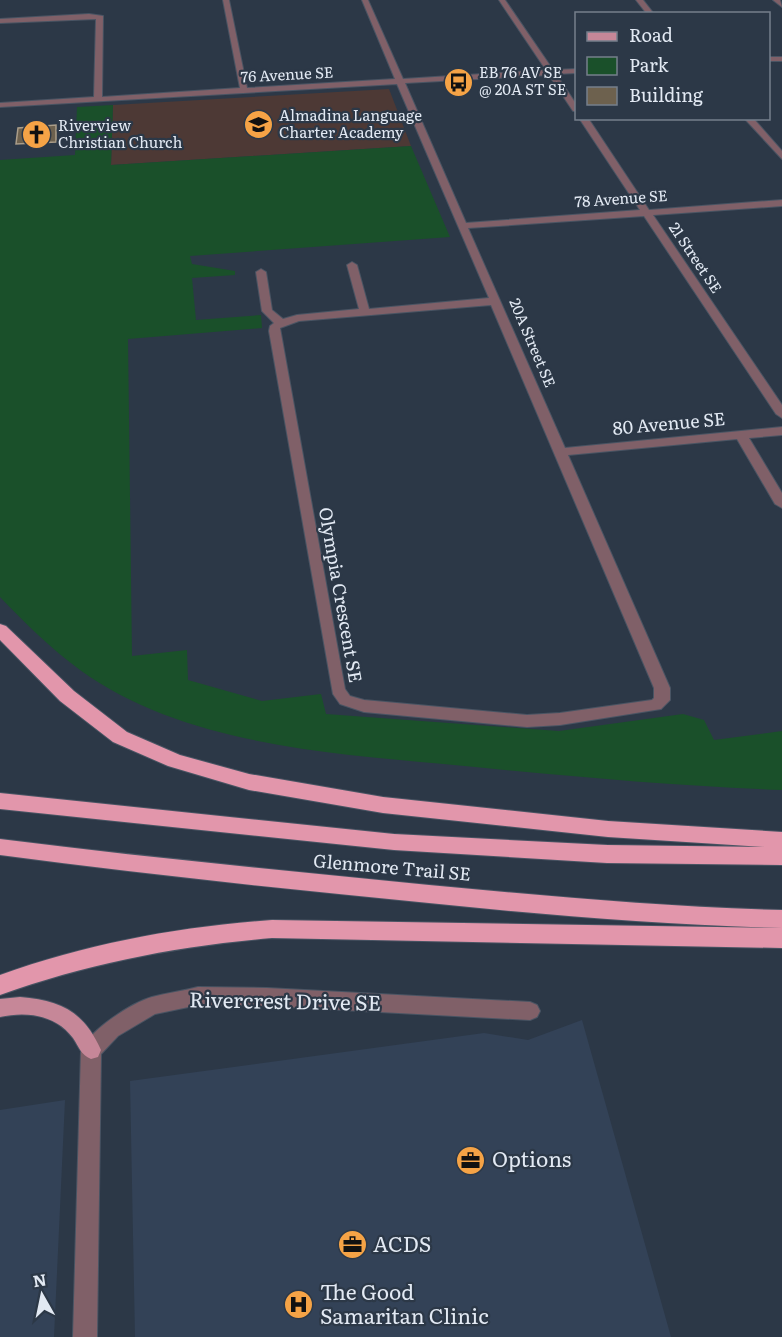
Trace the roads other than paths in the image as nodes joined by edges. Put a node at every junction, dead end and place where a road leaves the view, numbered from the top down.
1 (226, 0) edge
2 (365, 0) edge
3 (502, 0) edge
4 (639, 0) edge
5 (776, 0) edge
6 (782, 5) edge
7 (649, 12) edge
8 (0, 21) edge
9 (575, 71) edge
10 (551, 72) junction
11 (400, 81) junction
12 (243, 91) junction
13 (98, 100) junction
14 (0, 105) edge
15 (575, 108) edge
16 (584, 120) edge
17 (750, 120) edge
18 (782, 156) edge
19 (782, 203) edge
20 (647, 212) junction
21 (463, 226) junction
22 (352, 265) dead end
23 (261, 272) dead end
24 (496, 302) junction
25 (365, 312) junction
26 (280, 322) junction
27 (782, 414) edge
28 (782, 431) edge
29 (741, 435) junction
30 (560, 452) junction
31 (782, 504) edge
32 (0, 630) edge
33 (662, 700) joint
34 (0, 801) edge
35 (782, 840) edge
36 (0, 847) edge
37 (782, 856) edge
38 (782, 919) edge
39 (782, 938) edge
40 (0, 985) edge
41 (0, 1008) edge
42 (530, 1011) dead end
43 (91, 1050) junction
44 (85, 1337) edge

1 - 12 street
2 - 11 street, 20A Street SE
3 - 10 street
4 - 7 street
5 - 6 street
8 - 13 street
9 - 10 street, 76 Avenue SE
10 - 11 street, 76 Avenue SE
10 - 15 street
11 - 12 street, 76 Avenue SE
11 - 21 street, 20A Street SE
12 - 13 street, 76 Avenue SE
13 - 14 street, 76 Avenue SE
16 - 20 street, 21 Street SE
17 - 18 street
19 - 20 street, 78 Avenue SE
20 - 21 street, 78 Avenue SE
20 - 27 street, 21 Street SE
21 - 24 street, 20A Street SE
22 - 25 street
23 - 26 street
24 - 25 street
24 - 30 street, 20A Street SE
25 - 26 street
26 - 33 street, Olympia Crescent SE
28 - 29 street, 80 Avenue SE
29 - 30 street, 80 Avenue SE
29 - 31 street
30 - 33 street, 20A Street SE
32 - 35 highway
34 - 37 highway, Glenmore Trail SE
36 - 38 highway, Glenmore Trail SE
39 - 40 highway
41 - 43 main road
42 - 43 street, Rivercrest Drive SE
43 - 44 street

